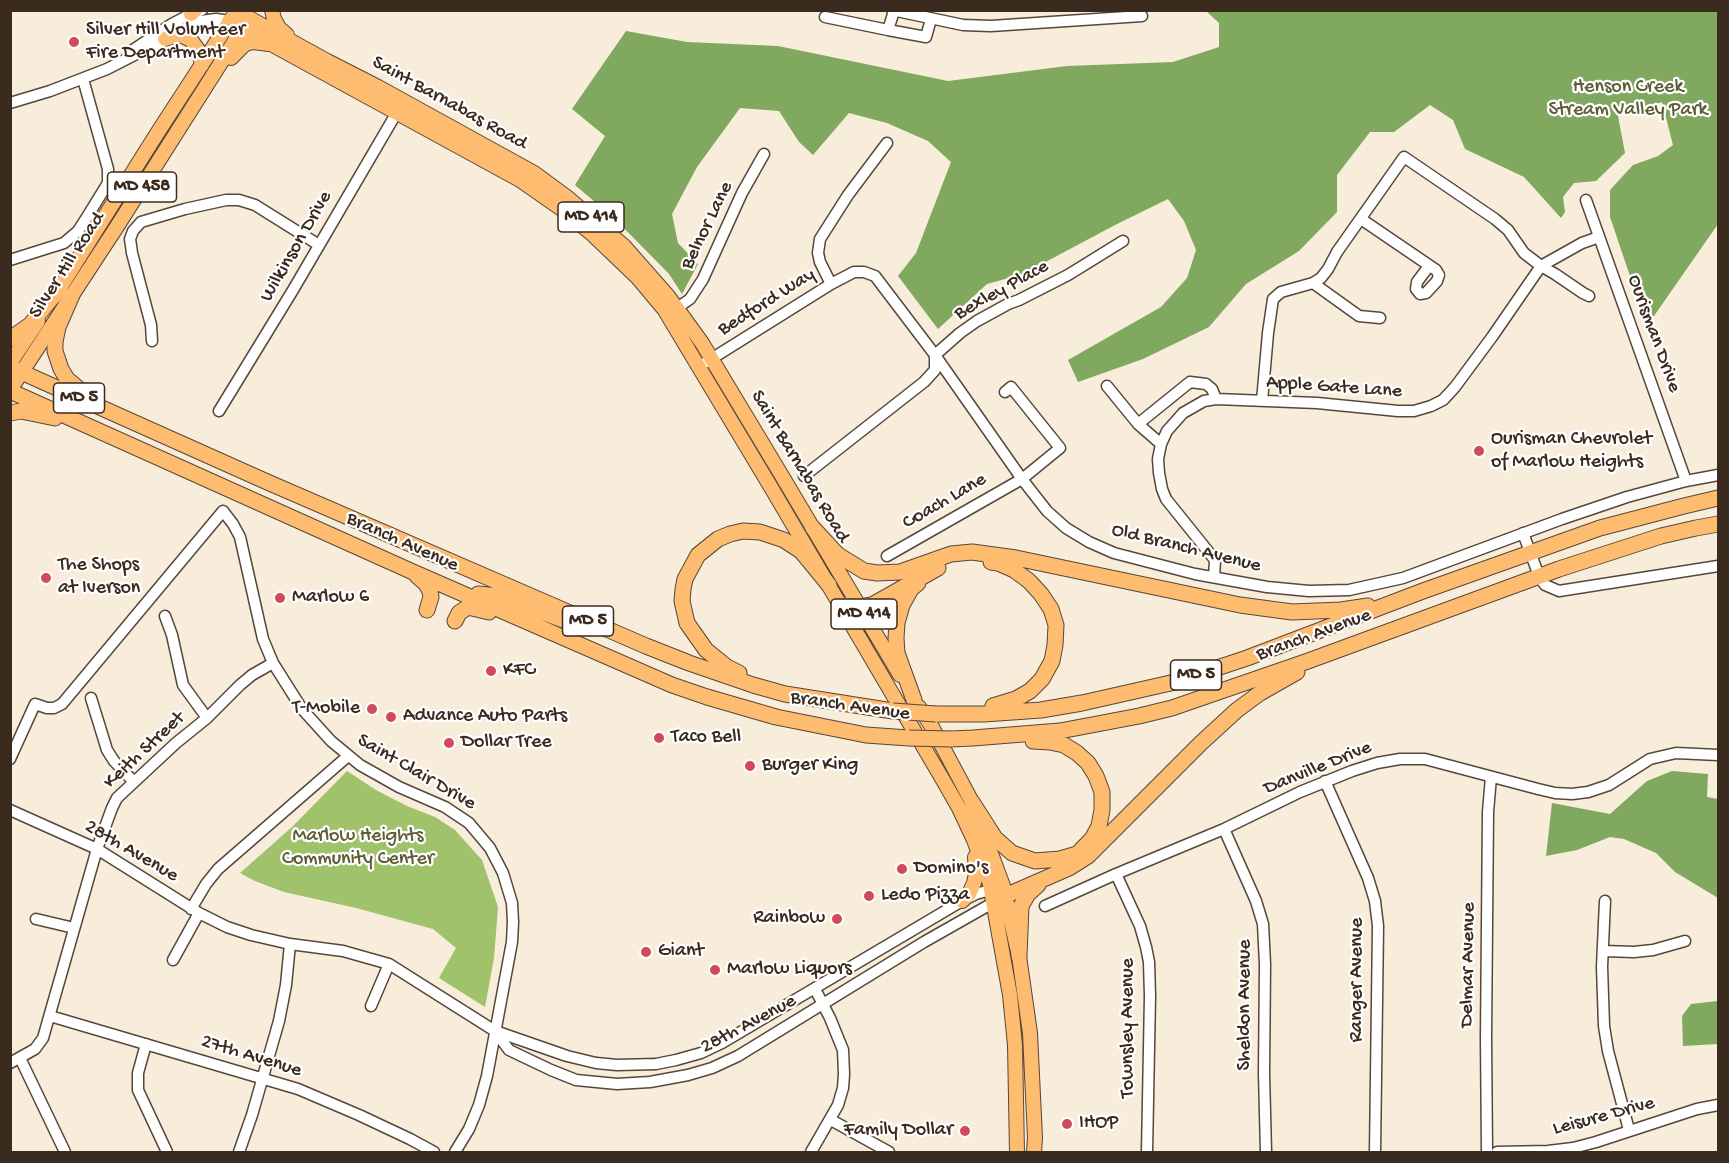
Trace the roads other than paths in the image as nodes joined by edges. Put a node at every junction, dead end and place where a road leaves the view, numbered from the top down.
1 (272, 10) edge
2 (893, 11) edge
3 (196, 12) edge
4 (232, 14) edge
5 (1143, 16) dead end
6 (825, 17) dead end
7 (249, 19) edge
8 (931, 19) junction
9 (888, 30) junction
10 (165, 39) junction
11 (295, 43) junction
12 (273, 44) junction
13 (202, 65) junction
14 (107, 69) junction
15 (211, 78) junction
16 (83, 79) junction
17 (10, 103) edge
18 (400, 107) junction
19 (887, 143) dead end
20 (764, 154) dead end
21 (1586, 200) dead end
22 (1361, 219) junction
23 (1599, 237) junction
24 (1123, 241) dead end
25 (319, 245) junction
26 (10, 260) edge
27 (1429, 266) dead end
28 (1541, 266) junction
29 (854, 272) joint
30 (1313, 283) junction
31 (831, 284) junction
32 (66, 292) junction
33 (1589, 296) dead end
34 (677, 308) junction
35 (1380, 318) dead end
36 (10, 339) edge
37 (152, 341) dead end
38 (935, 355) junction
39 (706, 362) junction
40 (14, 368) edge
41 (1107, 386) dead end
42 (10, 390) edge
43 (1005, 392) dead end
44 (1216, 399) junction
45 (1262, 401) junction
46 (219, 411) dead end
47 (10, 413) edge
48 (137, 423) junction
49 (1138, 424) junction
50 (102, 431) junction
51 (1161, 444) junction
52 (1719, 475) edge
53 (804, 476) dead end
54 (1022, 479) junction
55 (1686, 481) junction
56 (1719, 498) edge
57 (1719, 524) edge
58 (367, 525) junction
59 (813, 528) junction
60 (1523, 533) junction
61 (1531, 554) junction
62 (887, 556) dead end
63 (1719, 566) edge
64 (934, 570) junction
65 (412, 572) junction
66 (1539, 576) junction
67 (1214, 577) junction
68 (439, 582) junction
69 (829, 585) junction
70 (1423, 591) junction
71 (470, 596) junction
72 (841, 605) junction
73 (860, 607) junction
74 (427, 610) dead end
75 (165, 616) dead end
76 (455, 621) dead end
77 (1386, 632) junction
78 (557, 635) junction
79 (646, 646) junction
80 (273, 663) junction
81 (91, 698) dead end
82 (816, 699) junction
83 (914, 700) junction
84 (957, 714) junction
85 (207, 718) junction
86 (973, 738) junction
87 (1719, 754) edge
88 (348, 756) junction
89 (10, 759) edge
90 (1491, 777) junction
91 (1325, 781) junction
92 (134, 782) junction
93 (972, 802) junction
94 (10, 810) edge
95 (1224, 829) junction
96 (974, 840) junction
97 (97, 849) junction
98 (1077, 854) junction
99 (1116, 874) junction
100 (1044, 879) junction
101 (998, 893) junction
102 (962, 901) junction
103 (1605, 901) dead end
104 (1045, 906) dead end
105 (195, 911) junction
106 (36, 919) dead end
107 (74, 928) junction
108 (1685, 941) dead end
109 (290, 944) junction
110 (1603, 951) junction
111 (1019, 956) junction
112 (173, 960) dead end
113 (389, 964) junction
114 (815, 989) junction
115 (823, 1005) junction
116 (371, 1006) dead end
117 (50, 1016) junction
118 (495, 1031) junction
119 (146, 1044) junction
120 (509, 1050) junction
121 (490, 1060) junction
122 (15, 1061) edge
123 (263, 1078) junction
124 (1719, 1105) edge
125 (831, 1120) junction
126 (1629, 1130) junction
127 (66, 1152) edge
128 (167, 1152) edge
129 (239, 1152) edge
130 (434, 1152) edge
131 (455, 1152) edge
132 (811, 1152) edge
133 (889, 1152) edge
134 (1017, 1152) edge
135 (1034, 1152) edge
136 (1147, 1152) edge
137 (1266, 1152) edge
138 (1375, 1152) edge
139 (1487, 1152) edge
140 (1497, 1152) edge

1 - 11 main road
2 - 8 street
2 - 9 street
3 - 14 street, MD 414
4 - 7 main road, Saint Barnabas Road / MD 414
4 - 10 street, MD 414
4 - 13 main road, Silver Hill Road / MD 458
5 - 8 street
6 - 9 street
7 - 11 main road, Saint Barnabas Road / MD 414
7 - 12 main road, Saint Barnabas Road / MD 414
7 - 15 main road, Silver Hill Road / MD 458
8 - 9 street
10 - 13 main road
10 - 14 street, MD 414
11 - 18 main road, Saint Barnabas Road / MD 414
12 - 15 main road
12 - 18 main road, Saint Barnabas Road / MD 414
13 - 32 main road, Silver Hill Road / MD 458
14 - 16 street, MD 414
15 - 32 main road, Silver Hill Road / MD 458
16 - 17 street, MD 414
16 - 26 street
18 - 25 street, Wilkinson Drive
18 - 34 main road, Saint Barnabas Road / MD 414
18 - 39 main road, Saint Barnabas Road / MD 414
19 - 31 street
20 - 34 street, Belnor Lane
21 - 23 street, Ourisman Drive
22 - 27 street
22 - 28 street
22 - 30 street
23 - 28 street, Apple Gate Lane
23 - 55 street, Ourisman Drive
24 - 38 street, Bexley Place
25 - 37 street
25 - 46 street, Wilkinson Drive
28 - 33 street
28 - 45 street, Apple Gate Lane
29 - 31 street, Bedford Way
29 - 38 street, Old Branch Avenue
30 - 35 street
30 - 45 street
31 - 39 street, Bedford Way
32 - 36 highway
32 - 40 main road, Silver Hill Road / MD 458
32 - 48 highway
34 - 39 main road, Saint Barnabas Road / MD 414
38 - 53 street, Bexley Place
38 - 54 street, Old Branch Avenue
39 - 59 main road, Saint Barnabas Road / MD 414
39 - 69 main road, Saint Barnabas Road / MD 414
40 - 42 main road, Silver Hill Road / MD 458
40 - 48 highway, Branch Avenue / MD 5
41 - 49 street
42 - 50 highway, Branch Avenue / MD 5
43 - 54 street, Coach Lane
44 - 45 street, Apple Gate Lane
44 - 49 street
44 - 51 street, Apple Gate Lane
47 - 50 highway
48 - 58 highway, Branch Avenue / MD 5
49 - 51 street
50 - 65 highway, Branch Avenue / MD 5
51 - 67 street, Apple Gate Lane
52 - 55 street, Old Branch Avenue
54 - 62 street, Coach Lane
54 - 67 street, Old Branch Avenue
55 - 60 street, Old Branch Avenue
56 - 61 highway, Branch Avenue / MD 5
57 - 66 highway, Branch Avenue / MD 5
58 - 68 highway
58 - 79 highway, Branch Avenue / MD 5
59 - 70 highway
59 - 73 main road, Saint Barnabas Road / MD 414
60 - 61 street
60 - 67 street, Old Branch Avenue
61 - 66 street
61 - 70 highway, Branch Avenue / MD 5
63 - 66 street
64 - 73 highway
64 - 83 highway
64 - 84 highway
65 - 68 highway, Branch Avenue / MD 5
65 - 74 highway
66 - 77 highway, Branch Avenue / MD 5
68 - 71 highway, Branch Avenue / MD 5
69 - 72 main road, Saint Barnabas Road / MD 414
69 - 82 highway
70 - 84 highway, Branch Avenue / MD 5
71 - 78 highway, Branch Avenue / MD 5
71 - 79 highway
72 - 73 highway
72 - 96 main road, Saint Barnabas Road / MD 414
73 - 83 main road, Saint Barnabas Road / MD 414
75 - 85 street
76 - 78 highway
77 - 86 highway, Branch Avenue / MD 5
77 - 100 highway
78 - 86 highway, Branch Avenue / MD 5, bridge
79 - 82 highway, Branch Avenue / MD 5
80 - 85 street, Keith Street
80 - 88 street, Saint Clair Drive
80 - 89 street, Saint Clair Drive
81 - 92 street
82 - 84 highway, Branch Avenue / MD 5, bridge
83 - 93 main road, Saint Barnabas Road / MD 414
85 - 92 street, Keith Street
86 - 98 highway
87 - 90 street, Danville Drive
88 - 105 street
88 - 118 street, Saint Clair Drive
90 - 91 street, Danville Drive
90 - 139 street, Delmar Avenue
91 - 95 street, Danville Drive
91 - 138 street, Ranger Avenue
92 - 97 street, Keith Street
93 - 98 highway
93 - 101 main road, Saint Barnabas Road / MD 414
94 - 97 street, 28th Avenue
95 - 99 street, Danville Drive
95 - 137 street, Sheldon Avenue
96 - 101 main road, Saint Barnabas Road / MD 414
96 - 102 main road
97 - 105 street, 28th Avenue
97 - 107 street, Keith Street
98 - 101 highway
99 - 104 street, Danville Drive
99 - 136 street, Townsley Avenue
100 - 101 highway
100 - 111 highway
101 - 102 street, 28th Avenue
101 - 111 main road, Saint Barnabas Road / MD 414
101 - 115 street, 28th Avenue
101 - 134 main road, Saint Barnabas Road / MD 414
102 - 114 street, 28th Avenue
103 - 110 street
105 - 109 street, 28th Avenue
105 - 112 street
106 - 107 street
107 - 117 street, Keith Street
108 - 110 street
109 - 113 street, 28th Avenue
109 - 123 street
110 - 126 street
111 - 135 main road, Saint Barnabas Road / MD 414
113 - 116 street
113 - 118 street, 28th Avenue
114 - 115 street
114 - 118 street, 28th Avenue
115 - 120 street, 28th Avenue
115 - 125 street
117 - 119 street, 27th Avenue
117 - 122 street, Keith Street
118 - 120 street, 28th Avenue
118 - 121 street, Saint Clair Drive
119 - 123 street, 27th Avenue
119 - 128 street
120 - 121 street
121 - 131 street, Saint Clair Drive
122 - 127 street
123 - 129 street
123 - 130 street, 27th Avenue
124 - 126 street, Leisure Drive
125 - 132 street
125 - 133 street
126 - 140 street, Leisure Drive

